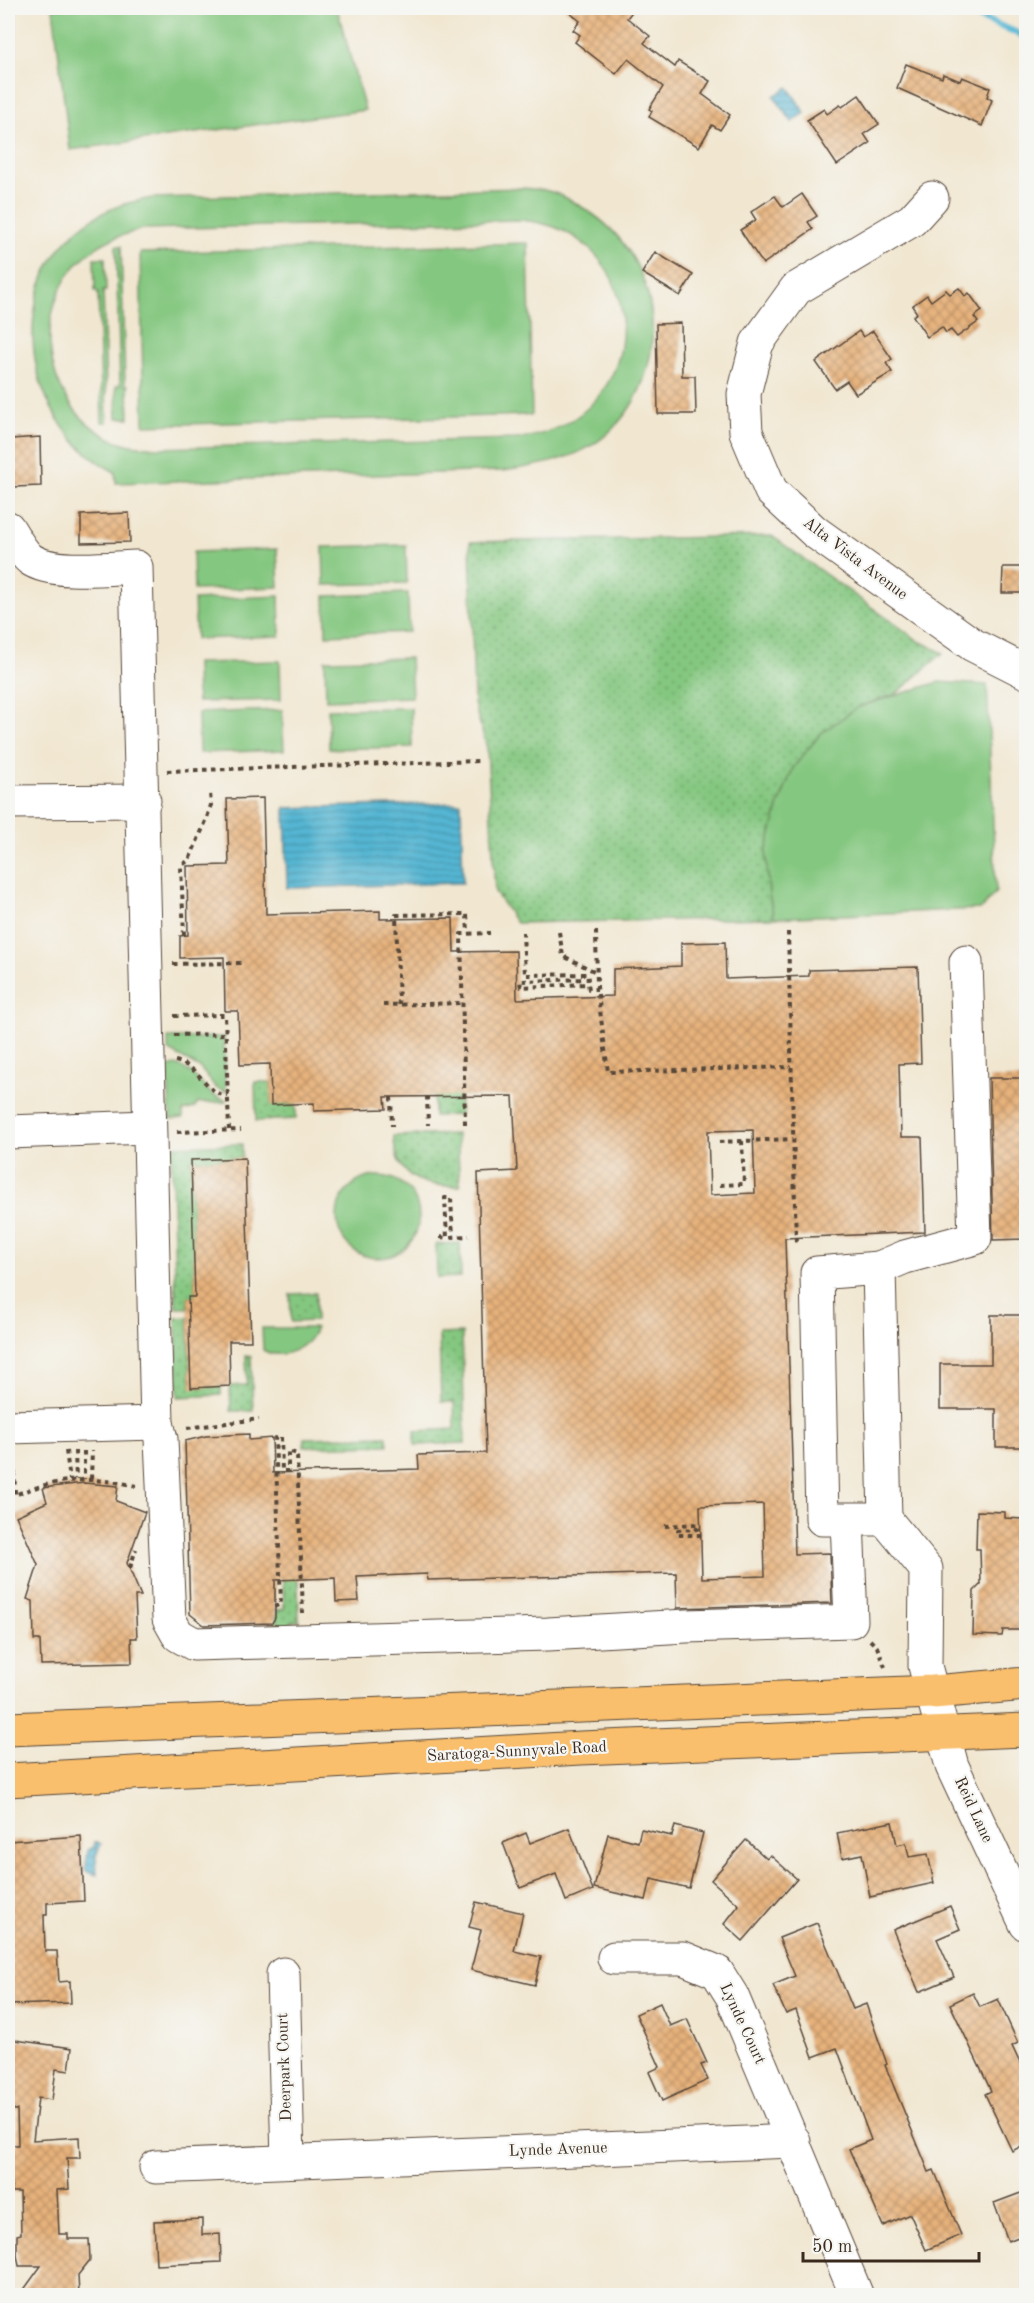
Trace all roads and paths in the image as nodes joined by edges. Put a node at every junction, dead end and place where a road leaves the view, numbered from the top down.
1 (932, 198) dead end
2 (8, 528) edge
3 (1026, 672) edge
4 (480, 761) dead end
5 (158, 771) dead end
6 (210, 793) dead end
7 (144, 801) junction
8 (8, 802) edge
9 (596, 931) dead end
10 (523, 932) dead end
11 (560, 932) dead end
12 (788, 932) dead end
13 (468, 933) junction
14 (490, 933) dead end
15 (184, 935) dead end
16 (966, 962) dead end
17 (242, 963) dead end
18 (164, 964) dead end
19 (597, 973) junction
20 (597, 989) junction
21 (463, 1004) junction
22 (383, 1005) dead end
23 (399, 1005) junction
24 (164, 1016) dead end
25 (226, 1034) junction
26 (164, 1036) dead end
27 (165, 1059) dead end
28 (791, 1067) junction
29 (228, 1096) junction
30 (427, 1096) dead end
31 (391, 1097) dead end
32 (465, 1124) dead end
33 (428, 1125) dead end
34 (392, 1126) dead end
35 (158, 1130) junction
36 (229, 1130) junction
37 (241, 1130) dead end
38 (8, 1132) edge
39 (793, 1139) junction
40 (742, 1141) junction
41 (719, 1142) dead end
42 (720, 1185) dead end
43 (469, 1236) dead end
44 (440, 1238) dead end
45 (796, 1244) dead end
46 (879, 1268) junction
47 (259, 1419) dead end
48 (167, 1426) junction
49 (275, 1434) dead end
50 (281, 1437) dead end
51 (11, 1438) edge
52 (75, 1447) dead end
53 (84, 1447) dead end
54 (92, 1447) dead end
55 (65, 1448) dead end
56 (142, 1478) dead end
57 (76, 1479) junction
58 (84, 1479) junction
59 (91, 1479) junction
60 (70, 1480) junction
61 (847, 1519) junction
62 (885, 1519) junction
63 (665, 1526) dead end
64 (705, 1535) dead end
65 (274, 1607) dead end
66 (304, 1640) junction
67 (1026, 1684) edge
68 (933, 1692) junction
69 (8, 1729) edge
70 (1026, 1730) edge
71 (944, 1735) junction
72 (8, 1780) edge
73 (1026, 1924) edge
74 (614, 1958) dead end
75 (283, 1974) dead end
76 (794, 2142) junction
77 (288, 2160) junction
78 (156, 2167) dead end
79 (857, 2295) edge

1 - 3 street, Alta Vista Avenue
2 - 7 street
4 - 5 path
6 - 15 path
7 - 8 street
7 - 35 street
9 - 19 path
10 - 20 path
11 - 19 path
12 - 28 path
13 - 14 path
13 - 21 path
13 - 23 path
16 - 46 street
17 - 18 path
19 - 20 path
20 - 28 path
21 - 23 path
21 - 32 path
22 - 23 path
24 - 25 path
25 - 26 path
25 - 29 path
27 - 29 path
28 - 39 path
29 - 36 path
30 - 33 path
31 - 34 path
35 - 36 path
35 - 38 street
35 - 48 street
36 - 37 path
39 - 40 path
39 - 45 path
40 - 41 path
40 - 42 path
43 - 44 path
46 - 61 street
46 - 62 street
47 - 48 path
48 - 51 street
48 - 66 street
49 - 65 path
50 - 66 path
51 - 60 path
52 - 57 path
53 - 58 path
54 - 59 path
55 - 60 path
56 - 59 path
57 - 58 path
57 - 60 path
58 - 59 path
61 - 62 street
61 - 66 street
62 - 68 street, Reid Lane
63 - 64 path
67 - 68 main road
68 - 69 main road
68 - 71 street, Reid Lane
70 - 71 main road, Saratoga-Sunnyvale Road
71 - 72 main road, Saratoga-Sunnyvale Road
71 - 73 street, Reid Lane
74 - 76 street, Lynde Court
75 - 77 street, Deerpark Court
76 - 77 street, Lynde Avenue
76 - 79 street
77 - 78 street, Lynde Avenue

